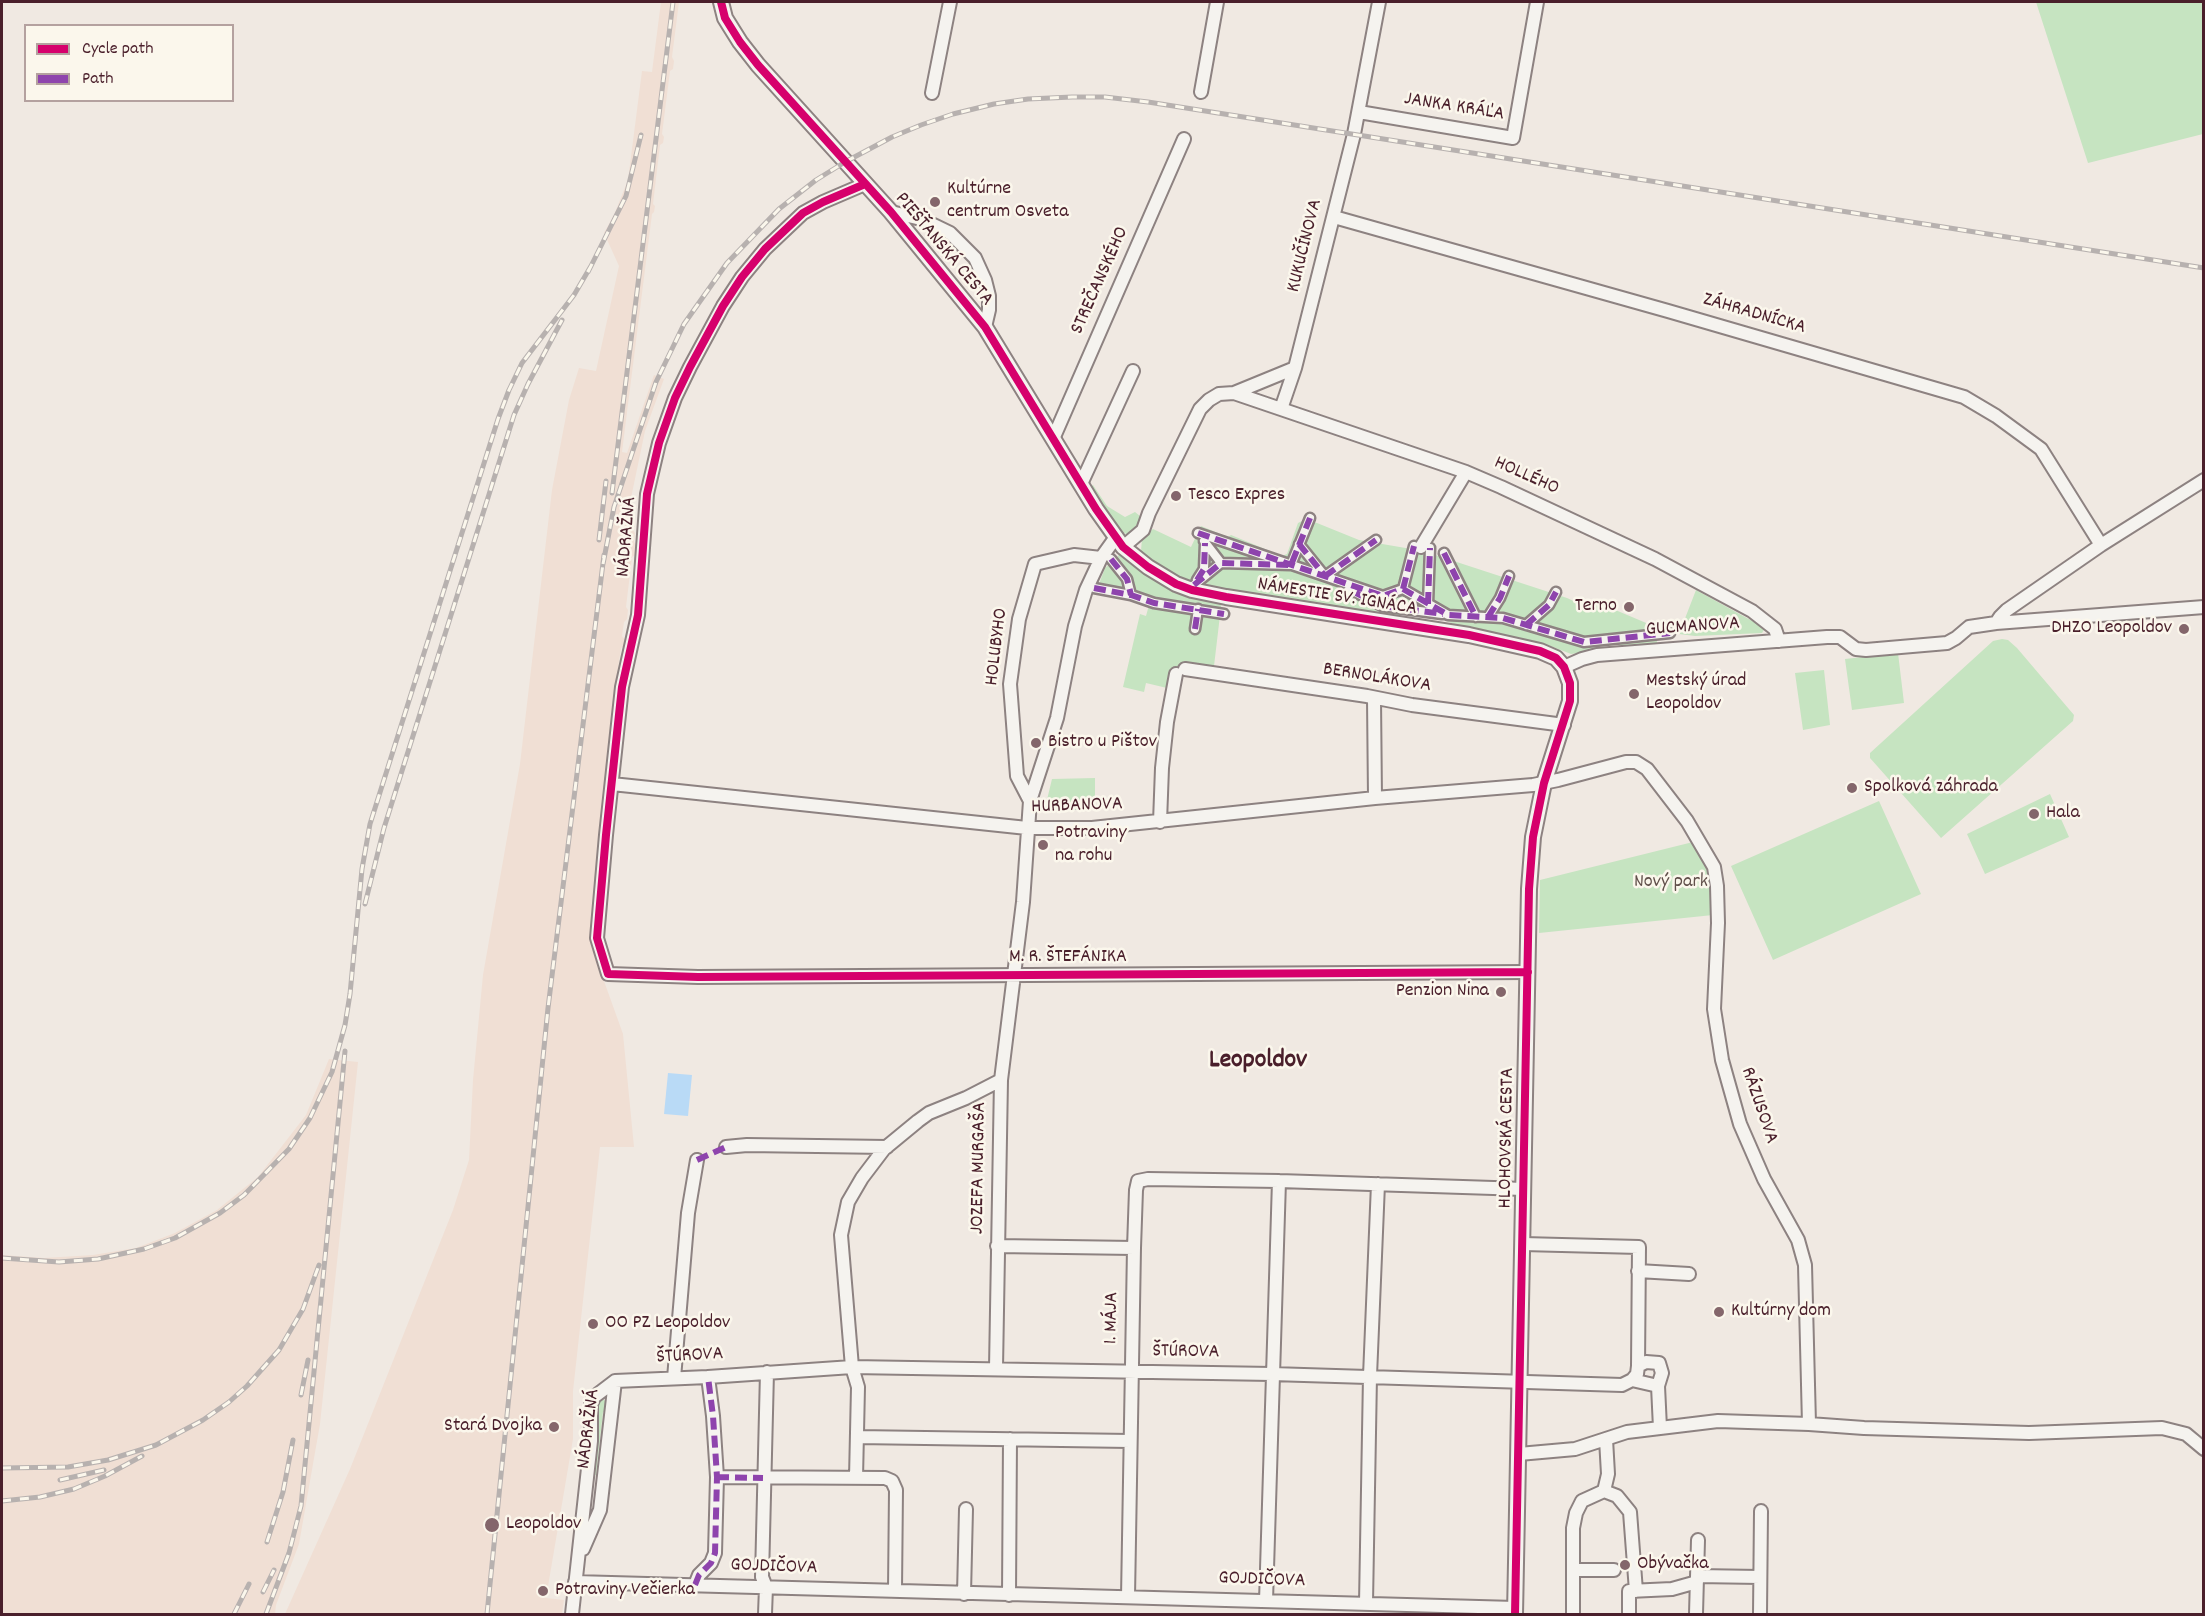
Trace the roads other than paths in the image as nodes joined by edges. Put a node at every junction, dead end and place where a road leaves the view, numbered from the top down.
1 (721, 2) edge
2 (950, 2) edge
3 (1217, 2) edge
4 (1379, 2) edge
5 (1537, 2) edge
6 (1201, 92) dead end
7 (932, 93) dead end
8 (1359, 112) junction
9 (1184, 139) dead end
10 (865, 184) junction
11 (891, 212) junction
12 (1334, 217) junction
13 (985, 327) junction
14 (1295, 368) junction
15 (1133, 371) dead end
16 (1234, 393) junction
17 (1281, 409) junction
18 (1053, 438) junction
19 (1466, 472) junction
20 (2204, 480) edge
21 (1081, 484) junction
22 (1310, 518) dead end
23 (1376, 540) dead end
24 (1120, 542) junction
25 (1205, 543) junction
26 (1299, 544) junction
27 (2102, 545) junction
28 (1422, 547) junction
29 (1444, 553) dead end
30 (1106, 559) junction
31 (1221, 563) junction
32 (1291, 565) junction
33 (1325, 576) junction
34 (1509, 576) dead end
35 (1094, 588) dead end
36 (1403, 589) junction
37 (1556, 592) dead end
38 (1190, 594) dead end
39 (1131, 595) junction
40 (1383, 596) junction
41 (1425, 602) junction
42 (1186, 606) junction
43 (2204, 607) edge
44 (1197, 609) junction
45 (1411, 610) junction
46 (1381, 611) junction
47 (1224, 614) dead end
48 (1448, 615) junction
49 (1476, 616) junction
50 (1488, 617) junction
51 (1996, 623) junction
52 (1526, 625) junction
53 (1194, 629) dead end
54 (1670, 633) dead end
55 (1779, 641) junction
56 (1564, 667) junction
57 (1374, 699) junction
58 (1564, 725) junction
59 (1544, 783) junction
60 (612, 784) junction
61 (1375, 798) junction
62 (1030, 801) junction
63 (1160, 822) junction
64 (1027, 828) junction
65 (1528, 972) junction
66 (608, 974) joint
67 (1014, 975) junction
68 (1001, 1080) junction
69 (726, 1147) dead end
70 (887, 1147) junction
71 (697, 1160) dead end
72 (1279, 1181) junction
73 (1378, 1184) junction
74 (1524, 1189) junction
75 (1523, 1244) junction
76 (997, 1246) junction
77 (1134, 1248) junction
78 (1638, 1271) junction
79 (1689, 1274) dead end
80 (1638, 1366) junction
81 (852, 1367) junction
82 (996, 1368) junction
83 (767, 1372) junction
84 (1131, 1372) junction
85 (1272, 1374) junction
86 (1370, 1376) junction
87 (708, 1377) junction
88 (674, 1378) junction
89 (1632, 1380) junction
90 (615, 1381) junction
91 (1520, 1382) junction
92 (1658, 1386) junction
93 (1809, 1424) junction
94 (1660, 1428) junction
95 (857, 1437) junction
96 (1010, 1439) junction
97 (1606, 1439) junction
98 (1130, 1441) junction
99 (2204, 1449) edge
100 (1519, 1454) junction
101 (717, 1477) junction
102 (856, 1478) junction
103 (763, 1479) junction
104 (1604, 1491) junction
105 (966, 1509) dead end
106 (1761, 1511) dead end
107 (1698, 1540) dead end
108 (578, 1563) junction
109 (1614, 1569) dead end
110 (1574, 1570) junction
111 (1760, 1577) junction
112 (1697, 1579) junction
113 (574, 1582) junction
114 (695, 1585) junction
115 (766, 1587) junction
116 (895, 1590) junction
117 (1636, 1591) junction
118 (964, 1593) junction
119 (1009, 1595) junction
120 (1128, 1597) junction
121 (1266, 1601) junction
122 (1366, 1603) junction
123 (1515, 1611) edge
124 (572, 1614) edge
125 (765, 1614) edge
126 (1573, 1614) edge
127 (1629, 1614) edge
128 (1696, 1614) edge
129 (1760, 1614) edge

1 - 10 street, PIEŠŤANSKÁ CESTA
2 - 7 street
3 - 6 street
4 - 8 street
5 - 8 street, JANKA KRÁĽA
8 - 12 street, KUKUČÍNOVA
9 - 18 street, STREČANSKÉHO
10 - 11 street, PIEŠŤANSKÁ CESTA
10 - 60 street, NÁDRAŽNÁ
11 - 13 street, PIEŠŤANSKÁ CESTA
11 - 13 street, PIEŠŤANSKÁ CESTA
12 - 14 street, KUKUČÍNOVA
12 - 27 street, ZÁHRADNÍCKA
13 - 18 street, PIEŠŤANSKÁ CESTA
14 - 16 street
14 - 17 street, KUKUČÍNOVA
15 - 21 street
16 - 17 street, HOLLÉHO
16 - 24 street
17 - 19 street, HOLLÉHO
18 - 21 street, PIEŠŤANSKÁ CESTA
19 - 28 street
19 - 55 street, HOLLÉHO
20 - 27 street
21 - 24 street, PIEŠŤANSKÁ CESTA
22 - 26 street
23 - 33 street
24 - 30 street
24 - 56 street, NÁMESTIE SV. IGNÁCA
25 - 31 street
25 - 31 street
25 - 32 street
26 - 32 street
26 - 33 street
27 - 51 street
28 - 36 street
28 - 41 street
29 - 49 street
30 - 39 street
30 - 62 street
30 - 62 street, HOLUBYHO
31 - 32 street
32 - 33 street
33 - 40 street
33 - 46 street
34 - 50 street
35 - 39 street
36 - 40 street
36 - 41 street
37 - 52 street
38 - 42 street
39 - 42 street
40 - 46 street
41 - 45 street
41 - 48 street
42 - 44 street
43 - 51 street
44 - 47 street
44 - 53 street
45 - 46 street
45 - 48 street
48 - 49 street
49 - 50 street
50 - 52 street
51 - 55 street, GUCMANOVA
52 - 54 street
55 - 56 street, GUCMANOVA
56 - 58 street, HLOHOVSKÁ CESTA
57 - 58 street, BERNOLÁKOVA
57 - 61 street
57 - 63 street, BERNOLÁKOVA
58 - 59 street, HLOHOVSKÁ CESTA
59 - 61 street, HURBANOVA
59 - 65 street, HLOHOVSKÁ CESTA
59 - 93 street, RÁZUSOVA
60 - 64 street, HURBANOVA
60 - 66 street, NÁDRAŽNÁ
61 - 63 street, HURBANOVA
62 - 64 street
63 - 64 street, HURBANOVA
64 - 67 street
65 - 67 street, M. R. ŠTEFÁNIKA
65 - 74 street, HLOHOVSKÁ CESTA
66 - 67 street, M. R. ŠTEFÁNIKA
67 - 68 street
68 - 70 street, JOZEFA MURGAŠA
68 - 76 street, JOZEFA MURGAŠA
69 - 70 street
70 - 81 street, JOZEFA MURGAŠA
71 - 88 street
72 - 73 street, 1. MÁJA
72 - 77 street, 1. MÁJA
72 - 85 street
73 - 74 street, 1. MÁJA
73 - 86 street
74 - 75 street, HLOHOVSKÁ CESTA
75 - 78 street
75 - 91 street, HLOHOVSKÁ CESTA
76 - 77 street, JOZEFA MURGAŠA
76 - 82 street, JOZEFA MURGAŠA
77 - 84 street, 1. MÁJA
78 - 79 street
78 - 80 street
80 - 89 street
80 - 92 street
81 - 82 street, ŠTÚROVA
81 - 83 street, ŠTÚROVA
81 - 95 street
82 - 84 street, ŠTÚROVA
83 - 87 street, ŠTÚROVA
83 - 103 street
84 - 85 street, ŠTÚROVA
84 - 98 street, 1. MÁJA
85 - 86 street, ŠTÚROVA
85 - 121 street
86 - 91 street, ŠTÚROVA
86 - 122 street
87 - 88 street, ŠTÚROVA
87 - 101 street
88 - 90 street, ŠTÚROVA
89 - 91 street
89 - 92 street
90 - 108 street, NÁDRAŽNÁ
90 - 108 street, NÁDRAŽNÁ
91 - 100 street, HLOHOVSKÁ CESTA
92 - 94 street
93 - 94 street
93 - 99 street
94 - 97 street
95 - 96 street
95 - 102 street
96 - 98 street
96 - 119 street
97 - 100 street
97 - 104 street
98 - 120 street, 1. MÁJA
100 - 123 street, HLOHOVSKÁ CESTA
101 - 103 street
101 - 114 street
102 - 103 street
102 - 116 street
103 - 115 street
104 - 110 street
104 - 117 street
105 - 118 street
106 - 111 street
107 - 112 street
108 - 113 street, NÁDRAŽNÁ
109 - 110 street
110 - 126 street
111 - 112 street
111 - 129 street
112 - 117 street
112 - 128 street
113 - 114 street, GOJDIČOVA
113 - 124 street, NÁDRAŽNÁ
114 - 115 street, GOJDIČOVA
115 - 116 street, GOJDIČOVA
115 - 125 street
116 - 118 street, GOJDIČOVA
117 - 127 street
118 - 119 street, GOJDIČOVA
119 - 120 street, GOJDIČOVA
120 - 121 street, GOJDIČOVA
121 - 122 street, GOJDIČOVA
122 - 123 street, GOJDIČOVA

